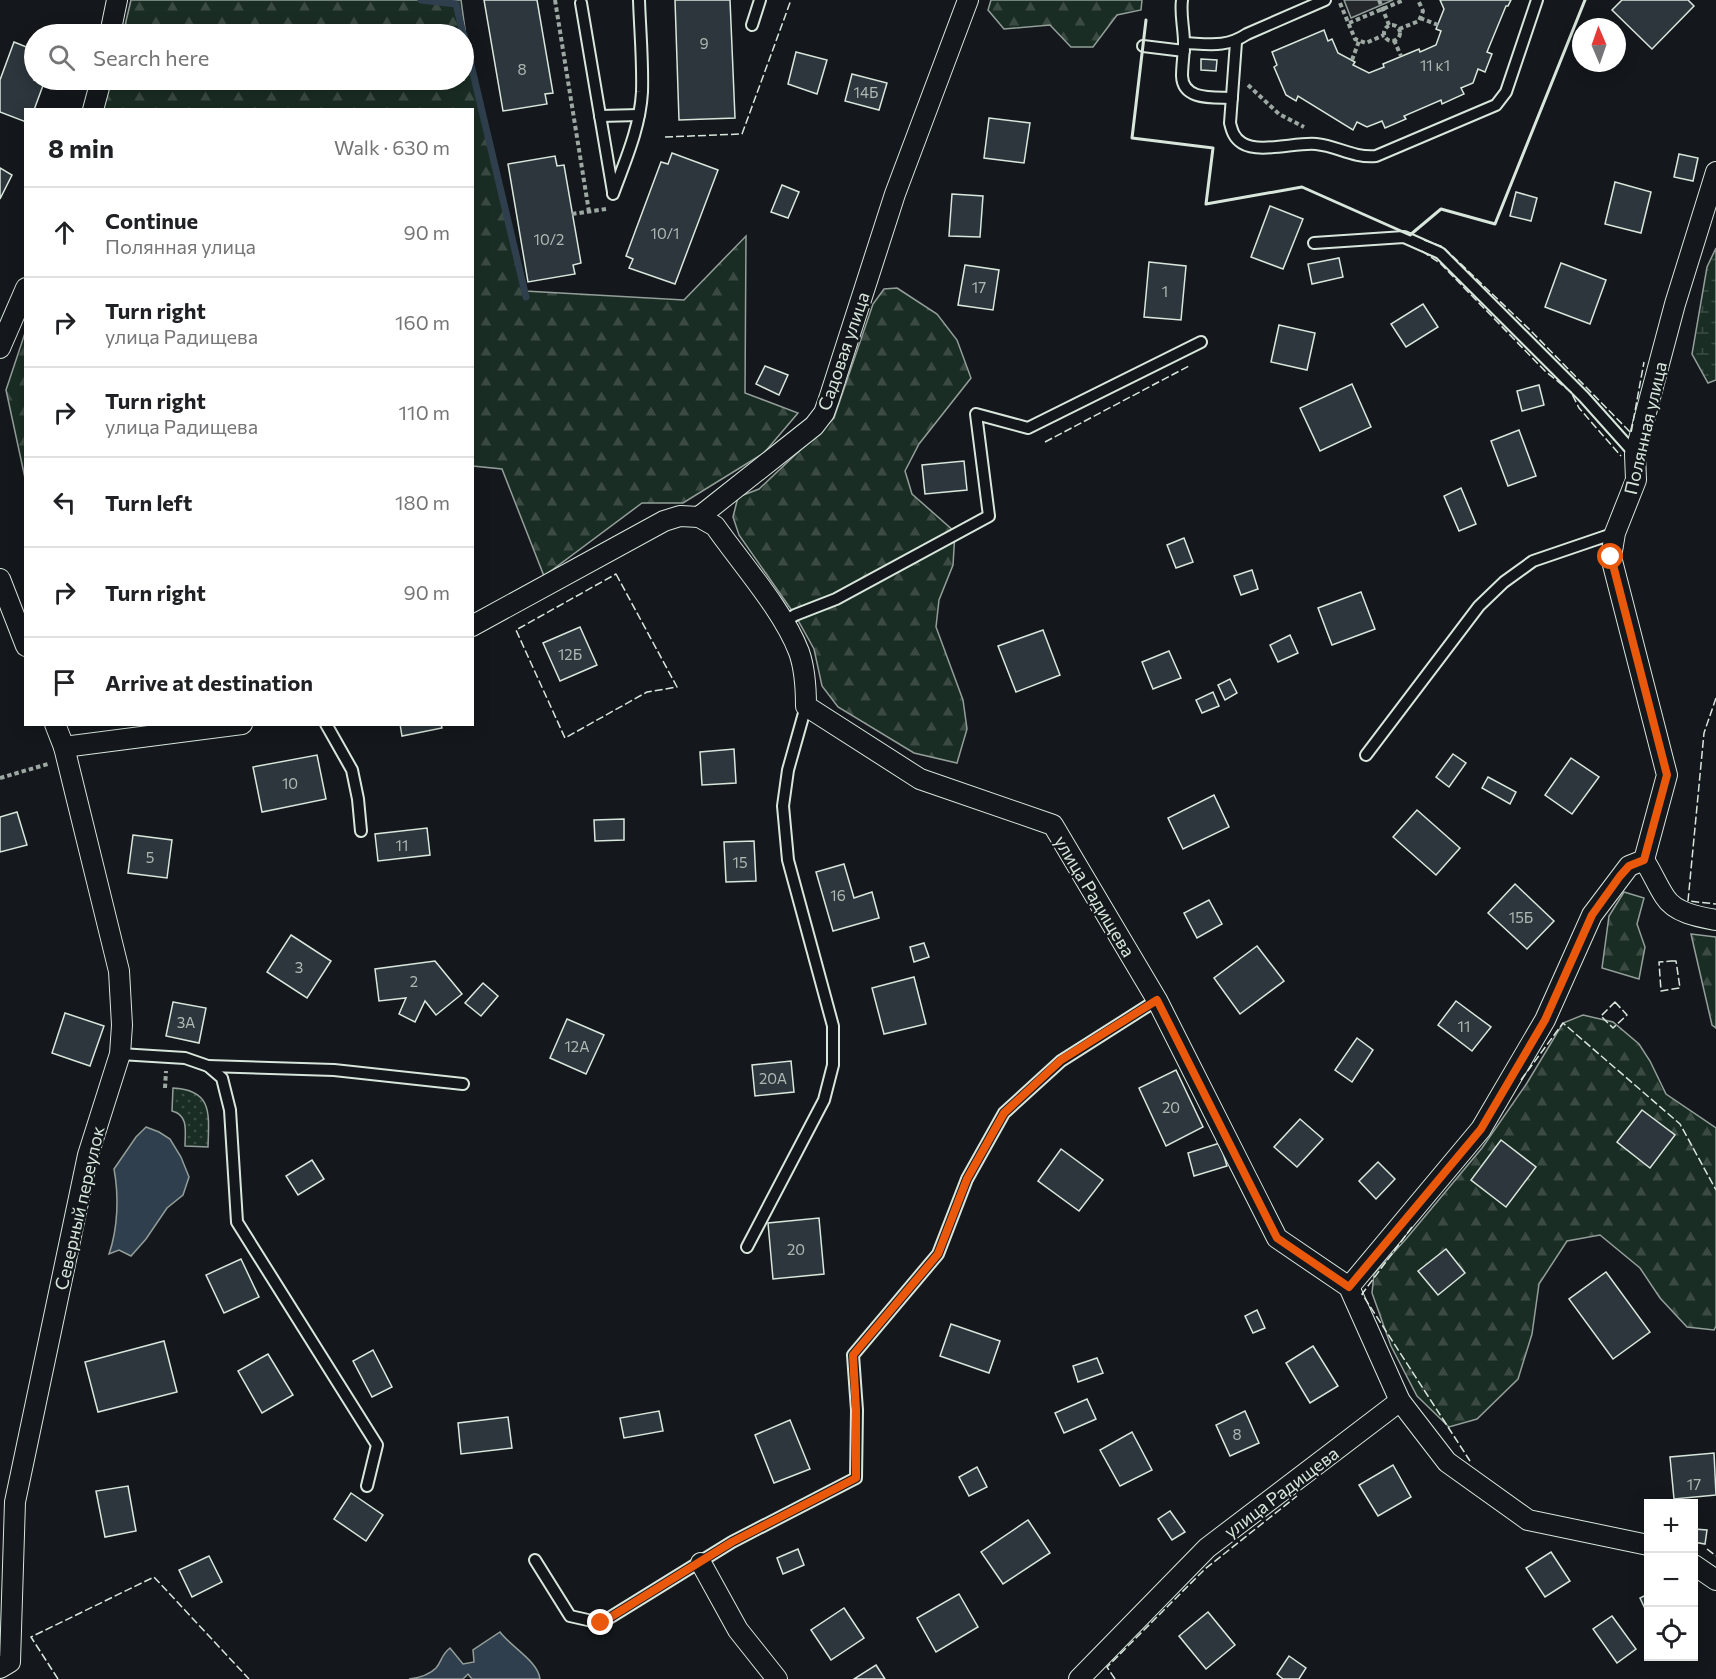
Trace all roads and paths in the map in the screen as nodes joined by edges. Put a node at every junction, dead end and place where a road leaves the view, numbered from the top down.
1 (117, 0) edge
2 (555, 0) edge
3 (639, 0) edge
4 (760, 0) edge
5 (968, 0) edge
6 (1182, 0) edge
7 (1325, 0) edge
8 (1339, 0) edge
9 (1379, 0) edge
10 (1404, 0) edge
11 (1419, 0) edge
12 (1537, 0) edge
13 (581, 3) dead end
14 (1383, 9) junction
15 (1420, 18) junction
16 (1349, 23) junction
17 (112, 24) edge
18 (752, 25) dead end
19 (1389, 25) junction
20 (1438, 25) dead end
21 (1399, 29) junction
22 (1384, 35) junction
23 (1394, 40) junction
24 (1359, 41) junction
25 (1236, 42) junction
26 (1143, 46) dead end
27 (1184, 47) junction
28 (1401, 56) dead end
29 (1352, 60) dead end
30 (1234, 72) junction
31 (98, 90) edge
32 (1232, 98) junction
33 (94, 108) edge
34 (639, 115) junction
35 (600, 116) junction
36 (1317, 144) junction
37 (1716, 171) edge
38 (589, 212) dead end
39 (1314, 243) dead end
40 (24, 293) edge
41 (1201, 342) dead end
42 (0, 348) edge
43 (1635, 454) junction
44 (699, 517) junction
45 (1614, 533) junction
46 (0, 579) edge
47 (784, 622) junction
48 (474, 625) edge
49 (24, 641) edge
50 (806, 706) junction
51 (56, 726) edge
52 (230, 726) edge
53 (327, 726) edge
54 (65, 753) junction
55 (1366, 755) dead end
56 (0, 778) edge
57 (361, 831) dead end
58 (1644, 860) junction
59 (1716, 920) edge
60 (1157, 1000) junction
61 (120, 1054) junction
62 (208, 1066) junction
63 (463, 1084) dead end
64 (747, 1247) dead end
65 (1349, 1287) junction
66 (1400, 1401) junction
67 (367, 1486) dead end
68 (1644, 1544) edge
69 (535, 1560) dead end
70 (701, 1563) junction
71 (1698, 1568) edge
72 (1716, 1580) edge
73 (0, 1668) edge
74 (777, 1679) edge
75 (1079, 1679) edge

1 - 17 street
2 - 38 path
3 - 34 lane
4 - 18 lane
5 - 44 street, Садовая улица
6 - 27 lane
7 - 25 lane
8 - 16 path
9 - 14 path
10 - 14 path
11 - 15 path
12 - 36 lane
13 - 35 lane
14 - 16 path
14 - 19 path
15 - 20 path
15 - 21 path
16 - 24 path
19 - 21 path
19 - 22 path
21 - 23 path
22 - 23 path
22 - 24 path
23 - 28 path
24 - 29 path
25 - 27 lane
25 - 30 lane
26 - 27 lane
27 - 32 lane
30 - 32 lane
30 - 36 path
31 - 33 street
32 - 36 lane
34 - 35 lane
34 - 35 lane
37 - 43 street, Полянная улица
39 - 43 lane
40 - 42 street
41 - 47 lane
43 - 45 street, Полянная улица
44 - 47 street
44 - 48 street
45 - 55 lane
45 - 58 street, Полянная улица
46 - 49 street
47 - 50 street
50 - 60 street, улица Радищева
50 - 64 lane
51 - 54 street
52 - 54 street
53 - 57 lane
54 - 56 path
54 - 61 street, Северный переулок
58 - 59 street
58 - 65 street
60 - 65 street, улица Радищева
60 - 70 lane
61 - 62 lane
61 - 73 street, Северный переулок
62 - 63 lane
62 - 67 lane
65 - 66 street
66 - 68 street
66 - 75 street, улица Радищева
69 - 70 lane
70 - 74 street
71 - 72 street

